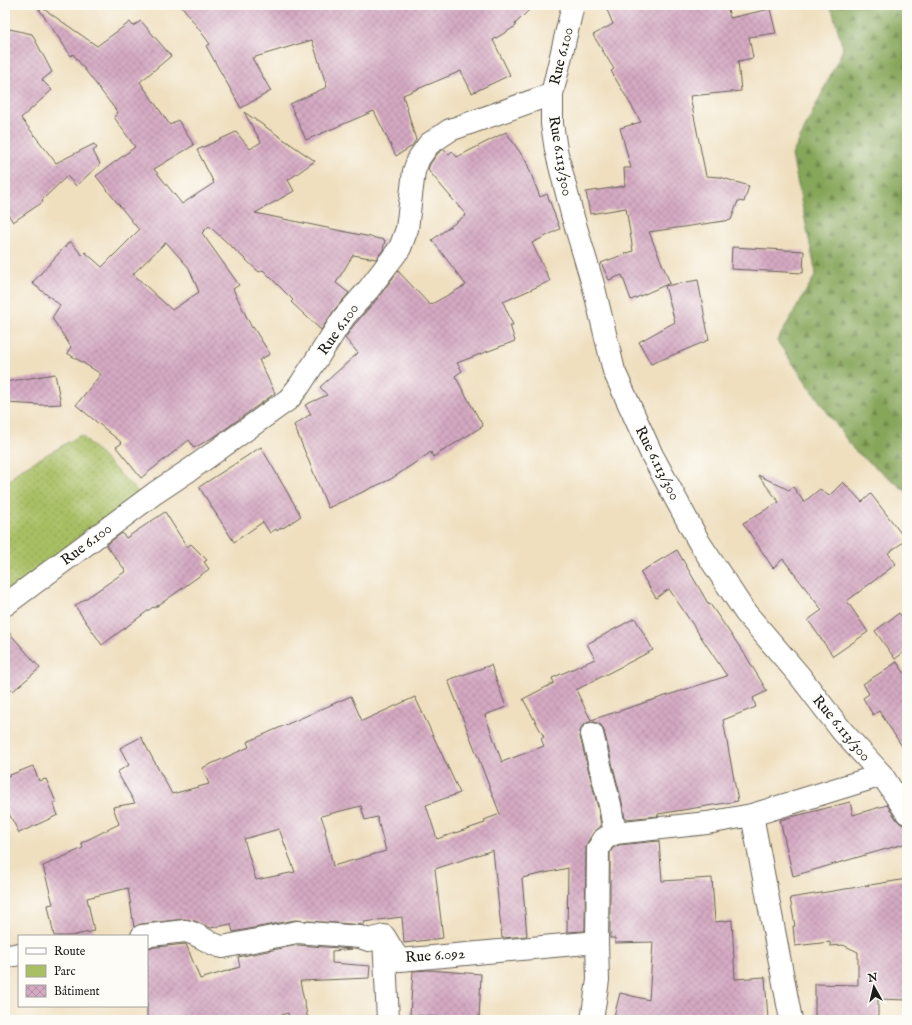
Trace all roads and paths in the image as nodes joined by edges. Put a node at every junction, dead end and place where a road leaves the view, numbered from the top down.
1 (573, 5) edge
2 (552, 94) junction
3 (5, 605) edge
4 (592, 734) dead end
5 (882, 775) junction
6 (907, 813) edge
7 (752, 815) junction
8 (615, 833) junction
9 (148, 935) edge
10 (384, 936) junction
11 (597, 942) junction
12 (18, 954) edge
13 (5, 957) edge
14 (388, 1020) edge
15 (592, 1020) edge
16 (791, 1020) edge

1 - 2 street, Rue 6.100
2 - 3 street, Rue 6.100
2 - 5 street, Rue 6.113/300
4 - 8 street
5 - 6 street, Rue 6.113/300
5 - 7 street
7 - 8 street
7 - 16 street
8 - 11 street
9 - 10 street
10 - 11 street, Rue 6.092
10 - 14 street
11 - 15 street
12 - 13 street

